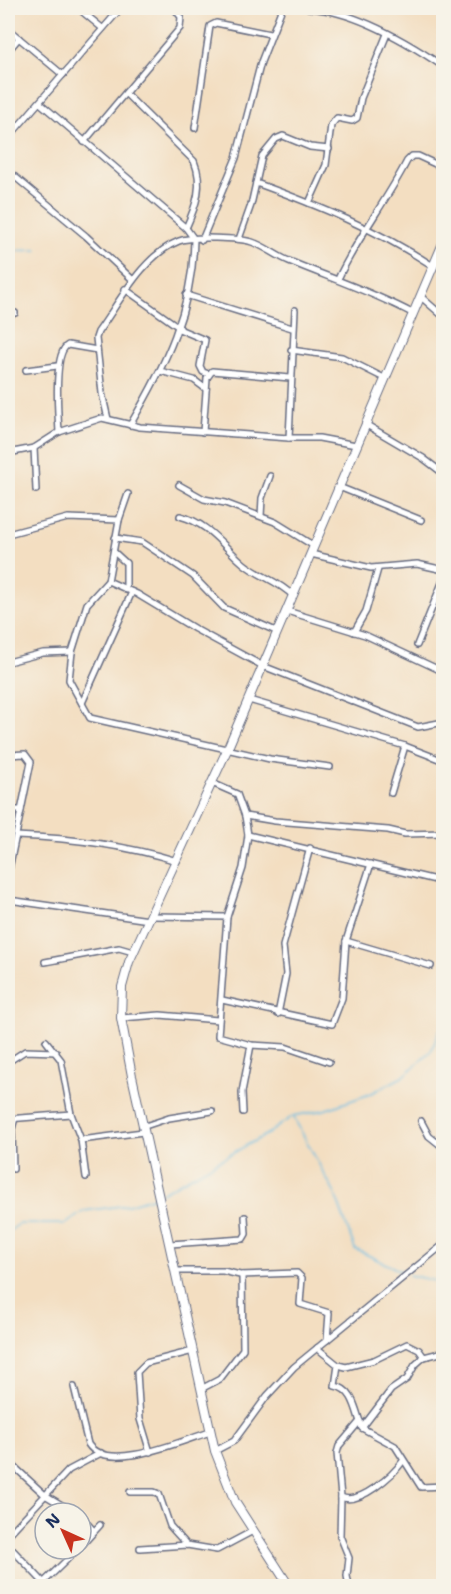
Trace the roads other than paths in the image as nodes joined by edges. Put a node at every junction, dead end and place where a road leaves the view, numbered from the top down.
1 (78, 8) edge
2 (121, 8) edge
3 (174, 8) edge
4 (282, 8) edge
5 (309, 8) edge
6 (8, 28) edge
7 (102, 28) junction
8 (270, 34) junction
9 (387, 34) junction
10 (19, 38) junction
11 (8, 51) edge
12 (444, 67) edge
13 (63, 75) junction
14 (126, 94) junction
15 (40, 103) junction
16 (195, 128) dead end
17 (8, 138) edge
18 (84, 142) junction
19 (328, 149) junction
20 (444, 168) edge
21 (8, 171) edge
22 (256, 183) junction
23 (309, 203) junction
24 (186, 228) junction
25 (367, 229) junction
26 (194, 239) junction
27 (239, 239) junction
28 (202, 240) junction
29 (444, 241) edge
30 (433, 266) junction
31 (338, 279) junction
32 (133, 280) junction
33 (125, 289) junction
34 (186, 295) junction
35 (419, 296) junction
36 (295, 310) dead end
37 (8, 313) edge
38 (15, 313) dead end
39 (412, 313) junction
40 (444, 317) edge
41 (179, 328) junction
42 (292, 328) junction
43 (97, 350) junction
44 (291, 350) junction
45 (57, 366) junction
46 (26, 370) dead end
47 (160, 371) junction
48 (208, 376) junction
49 (290, 378) junction
50 (384, 378) junction
51 (194, 380) junction
52 (207, 389) junction
53 (108, 419) junction
54 (365, 424) junction
55 (130, 425) junction
56 (59, 432) junction
57 (203, 432) junction
58 (288, 438) junction
59 (356, 445) junction
60 (34, 448) junction
61 (8, 453) edge
62 (444, 474) edge
63 (270, 476) dead end
64 (179, 485) dead end
65 (339, 487) junction
66 (36, 490) dead end
67 (128, 494) dead end
68 (180, 516) dead end
69 (261, 516) junction
70 (119, 520) junction
71 (421, 520) dead end
72 (8, 534) edge
73 (115, 538) junction
74 (313, 550) junction
75 (114, 552) junction
76 (378, 569) junction
77 (444, 570) edge
78 (444, 578) edge
79 (108, 581) junction
80 (129, 591) junction
81 (293, 596) junction
82 (287, 611) junction
83 (278, 632) junction
84 (354, 632) junction
85 (417, 645) dead end
86 (72, 652) junction
87 (8, 654) edge
88 (8, 662) edge
89 (263, 666) junction
90 (444, 672) edge
91 (249, 700) junction
92 (82, 703) junction
93 (444, 722) edge
94 (405, 746) junction
95 (227, 750) junction
96 (8, 755) edge
97 (444, 761) edge
98 (330, 767) dead end
99 (212, 783) junction
100 (391, 793) dead end
101 (8, 810) edge
102 (21, 810) junction
103 (245, 816) junction
104 (444, 833) edge
105 (248, 835) junction
106 (16, 836) junction
107 (310, 848) junction
108 (177, 861) junction
109 (371, 864) junction
110 (8, 871) edge
111 (444, 882) edge
112 (8, 886) edge
113 (8, 901) edge
114 (227, 917) junction
115 (150, 918) junction
116 (346, 941) junction
117 (133, 952) junction
118 (45, 962) dead end
119 (431, 966) dead end
120 (222, 1000) junction
121 (278, 1014) junction
122 (121, 1018) junction
123 (218, 1020) junction
124 (46, 1041) dead end
125 (251, 1045) junction
126 (56, 1052) junction
127 (8, 1062) edge
128 (329, 1062) dead end
129 (212, 1112) dead end
130 (243, 1112) dead end
131 (71, 1114) junction
132 (15, 1118) junction
133 (8, 1119) edge
134 (421, 1121) dead end
135 (143, 1129) junction
136 (81, 1140) junction
137 (444, 1148) edge
138 (13, 1169) dead end
139 (86, 1177) dead end
140 (245, 1217) dead end
141 (170, 1244) junction
142 (444, 1244) edge
143 (177, 1271) junction
144 (242, 1275) junction
145 (327, 1340) junction
146 (318, 1348) junction
147 (193, 1351) junction
148 (444, 1352) edge
149 (424, 1357) junction
150 (338, 1365) junction
151 (74, 1387) dead end
152 (201, 1389) junction
153 (361, 1425) junction
154 (210, 1432) junction
155 (215, 1451) junction
156 (150, 1452) junction
157 (101, 1453) junction
158 (8, 1461) edge
159 (403, 1461) junction
160 (444, 1486) edge
161 (130, 1492) dead end
162 (45, 1495) junction
163 (341, 1497) junction
164 (55, 1501) edge
165 (100, 1525) dead end
166 (94, 1531) edge
167 (253, 1531) junction
168 (8, 1535) edge
169 (8, 1545) edge
170 (187, 1545) junction
171 (140, 1548) dead end
172 (14, 1551) junction
173 (8, 1555) edge
174 (67, 1561) edge
175 (46, 1584) edge
176 (289, 1587) edge
177 (349, 1587) edge

1 - 7 street
2 - 7 street
3 - 14 street
4 - 8 street
5 - 9 street
6 - 10 street
7 - 13 street
8 - 16 street
8 - 28 street
9 - 12 street
9 - 19 street
10 - 11 street
10 - 13 street
13 - 15 street
14 - 18 street
14 - 24 street
15 - 17 street
15 - 18 street
18 - 24 street
19 - 22 street
19 - 23 street
20 - 25 street
21 - 32 street
22 - 23 street
22 - 27 street
23 - 25 street
24 - 26 street
25 - 30 street
25 - 31 street
26 - 28 street
26 - 32 street
26 - 34 street
27 - 28 street
27 - 31 street
29 - 30 main road
30 - 35 main road
31 - 39 street
32 - 33 street
33 - 41 street
33 - 43 street
34 - 41 street
34 - 42 street
35 - 39 main road
35 - 40 street
36 - 42 street
37 - 38 street
39 - 50 main road
41 - 47 street
41 - 48 street
42 - 44 street
43 - 45 street
43 - 53 street
44 - 49 street
44 - 50 street
45 - 46 street
45 - 56 street
47 - 51 street
47 - 55 street
48 - 49 street
48 - 51 street
48 - 52 street
49 - 58 street
50 - 54 main road
51 - 52 street
52 - 57 street
53 - 55 street
53 - 56 street
54 - 59 main road
54 - 62 street
55 - 57 street
56 - 60 street
57 - 58 street
58 - 59 street
59 - 65 main road
60 - 61 street
60 - 66 street
63 - 69 street
64 - 69 street
65 - 71 street
65 - 74 main road
67 - 70 street
68 - 81 street
69 - 74 street
70 - 72 street
70 - 73 street
73 - 75 street
73 - 83 street
74 - 76 street
74 - 81 main road
75 - 79 street
75 - 80 street
76 - 77 street
76 - 84 street
78 - 85 street
79 - 80 street
79 - 86 street
80 - 89 street
80 - 92 street
81 - 82 main road
82 - 83 main road
82 - 84 street
83 - 89 main road
84 - 90 street
86 - 88 street
86 - 92 street
87 - 88 street
89 - 91 main road
89 - 93 street
91 - 94 street
91 - 95 main road
92 - 95 street
94 - 97 street
94 - 100 street
95 - 98 street
95 - 99 main road
96 - 102 street
99 - 103 street
99 - 108 main road
101 - 102 street
102 - 106 street
103 - 104 street
103 - 105 street
105 - 107 street
105 - 114 street
106 - 108 street
106 - 110 street
107 - 109 street
107 - 121 street
108 - 115 main road
109 - 111 street
109 - 116 street
112 - 113 street
113 - 115 street
114 - 115 street
114 - 120 street
115 - 117 main road
116 - 119 street
116 - 121 street
117 - 118 street
117 - 122 main road
120 - 121 street
120 - 123 street
122 - 123 street
122 - 135 main road
123 - 125 street
124 - 126 street
125 - 128 street
125 - 130 street
126 - 127 street
126 - 131 street
129 - 135 street
131 - 132 street
131 - 136 street
132 - 133 street
132 - 138 street
134 - 137 street
135 - 136 street
135 - 141 main road
136 - 139 street
140 - 141 street
141 - 143 main road
142 - 145 street
143 - 144 street
143 - 147 main road
144 - 145 street
144 - 152 street
145 - 146 street
146 - 150 street
146 - 155 street
147 - 152 main road
147 - 156 street
148 - 149 street
149 - 150 street
149 - 153 street
150 - 153 street
151 - 157 street
152 - 154 main road
153 - 159 street
153 - 163 street
154 - 155 main road
154 - 156 street
155 - 167 main road
156 - 157 street
157 - 162 street
158 - 162 street
159 - 160 street
159 - 163 street
161 - 170 street
162 - 164 street
162 - 168 street
163 - 177 street
165 - 166 street
167 - 170 street
167 - 176 main road
169 - 172 street
170 - 171 street
172 - 173 street
172 - 175 street
174 - 175 street

